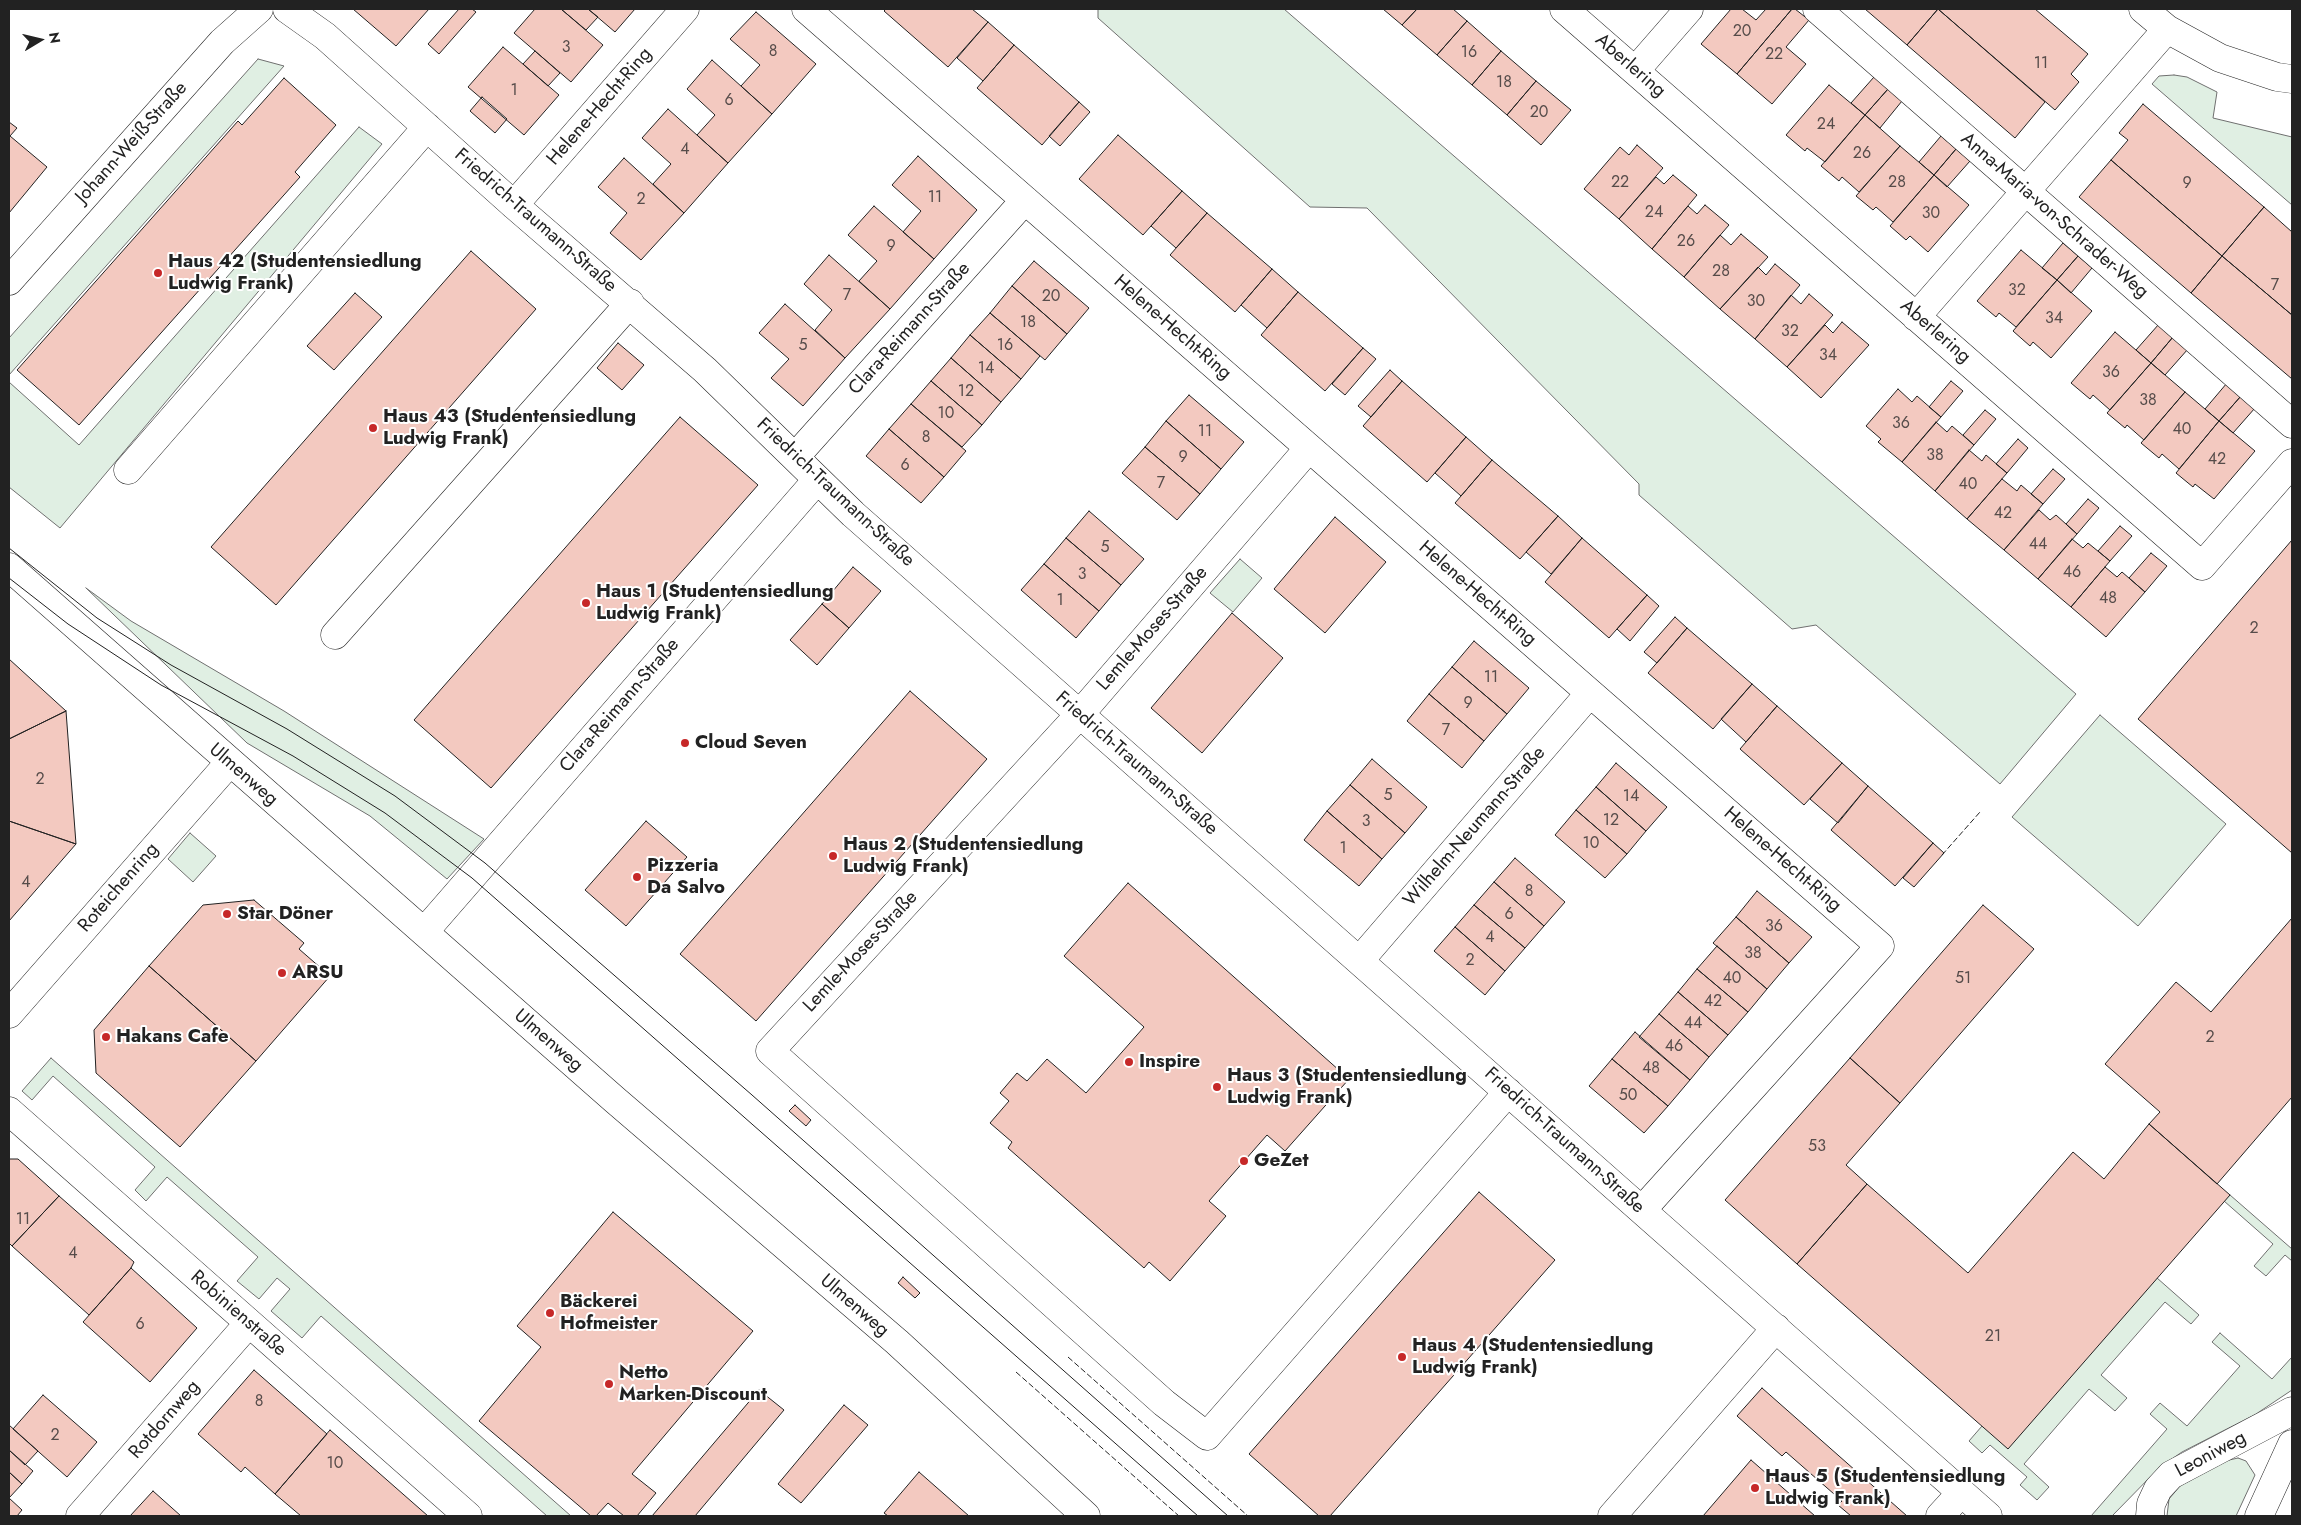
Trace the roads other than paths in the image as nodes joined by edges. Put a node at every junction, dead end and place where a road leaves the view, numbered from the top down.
1 (259, 9) edge
2 (287, 9) edge
3 (685, 9) edge
4 (806, 9) edge
5 (1564, 9) edge
6 (1689, 9) edge
7 (1817, 9) edge
8 (2143, 9) edge
9 (2167, 29) junction
10 (1635, 71) junction
11 (2292, 79) edge
12 (427, 127) junction
13 (2025, 191) junction
14 (1026, 200) junction
15 (514, 205) junction
16 (9, 281) edge
17 (630, 303) junction
18 (1916, 317) junction
19 (2292, 424) edge
20 (1309, 448) junction
21 (795, 457) junction
22 (2292, 463) edge
23 (128, 470) dead end
24 (817, 480) junction
25 (9, 567) edge
26 (335, 635) dead end
27 (1590, 693) junction
28 (1080, 714) junction
29 (229, 763) junction
30 (424, 932) junction
31 (1360, 960) junction
32 (9, 1014) edge
33 (1508, 1092) junction
34 (9, 1111) edge
35 (1642, 1210) junction
36 (250, 1323) junction
37 (1776, 1328) junction
38 (2292, 1411) edge
39 (2292, 1444) edge
40 (1961, 1493) junction
41 (80, 1516) edge
42 (468, 1516) edge
43 (1086, 1516) edge
44 (1612, 1516) edge
45 (1940, 1516) edge
46 (1988, 1516) edge
47 (2150, 1516) edge
48 (2259, 1516) edge

1 - 16 street, Johann-Weiß-Straße
2 - 12 street, Friedrich-Traumann-Straße
3 - 15 street, Helene-Hecht-Ring
4 - 14 street, Helene-Hecht-Ring
5 - 10 street, Aberlering
6 - 10 street
7 - 13 street, Anna-Maria-von-Schrader-Weg
8 - 9 street
9 - 11 street
9 - 13 street
10 - 18 street, Aberlering
12 - 15 street, Friedrich-Traumann-Straße
12 - 23 street
13 - 18 street
13 - 19 street, Anna-Maria-von-Schrader-Weg
14 - 20 street, Helene-Hecht-Ring
14 - 21 street, Clara-Reimann-Straße
15 - 17 street, Friedrich-Traumann-Straße
17 - 21 street, Friedrich-Traumann-Straße
17 - 26 street
18 - 22 street, Aberlering
20 - 27 street, Helene-Hecht-Ring
20 - 28 street, Lemle-Moses-Straße
21 - 24 street, Friedrich-Traumann-Straße
24 - 28 street, Friedrich-Traumann-Straße
24 - 30 street, Clara-Reimann-Straße
25 - 29 street, Ulmenweg
27 - 31 street, Wilhelm-Neumann-Straße
27 - 35 street, Helene-Hecht-Ring
28 - 31 street, Friedrich-Traumann-Straße
28 - 33 street, Lemle-Moses-Straße
29 - 30 street, Ulmenweg
29 - 32 street, Roteichenring
30 - 43 street, Ulmenweg
31 - 33 street, Friedrich-Traumann-Straße
33 - 35 street, Friedrich-Traumann-Straße
34 - 36 street, Robinienstraße
35 - 37 street, Friedrich-Traumann-Straße
36 - 41 street, Rotdornweg
36 - 42 street, Robinienstraße
37 - 40 street, Friedrich-Traumann-Straße
37 - 44 street
38 - 47 street, Leoniweg
39 - 48 street
40 - 45 street
40 - 46 street, Friedrich-Traumann-Straße

